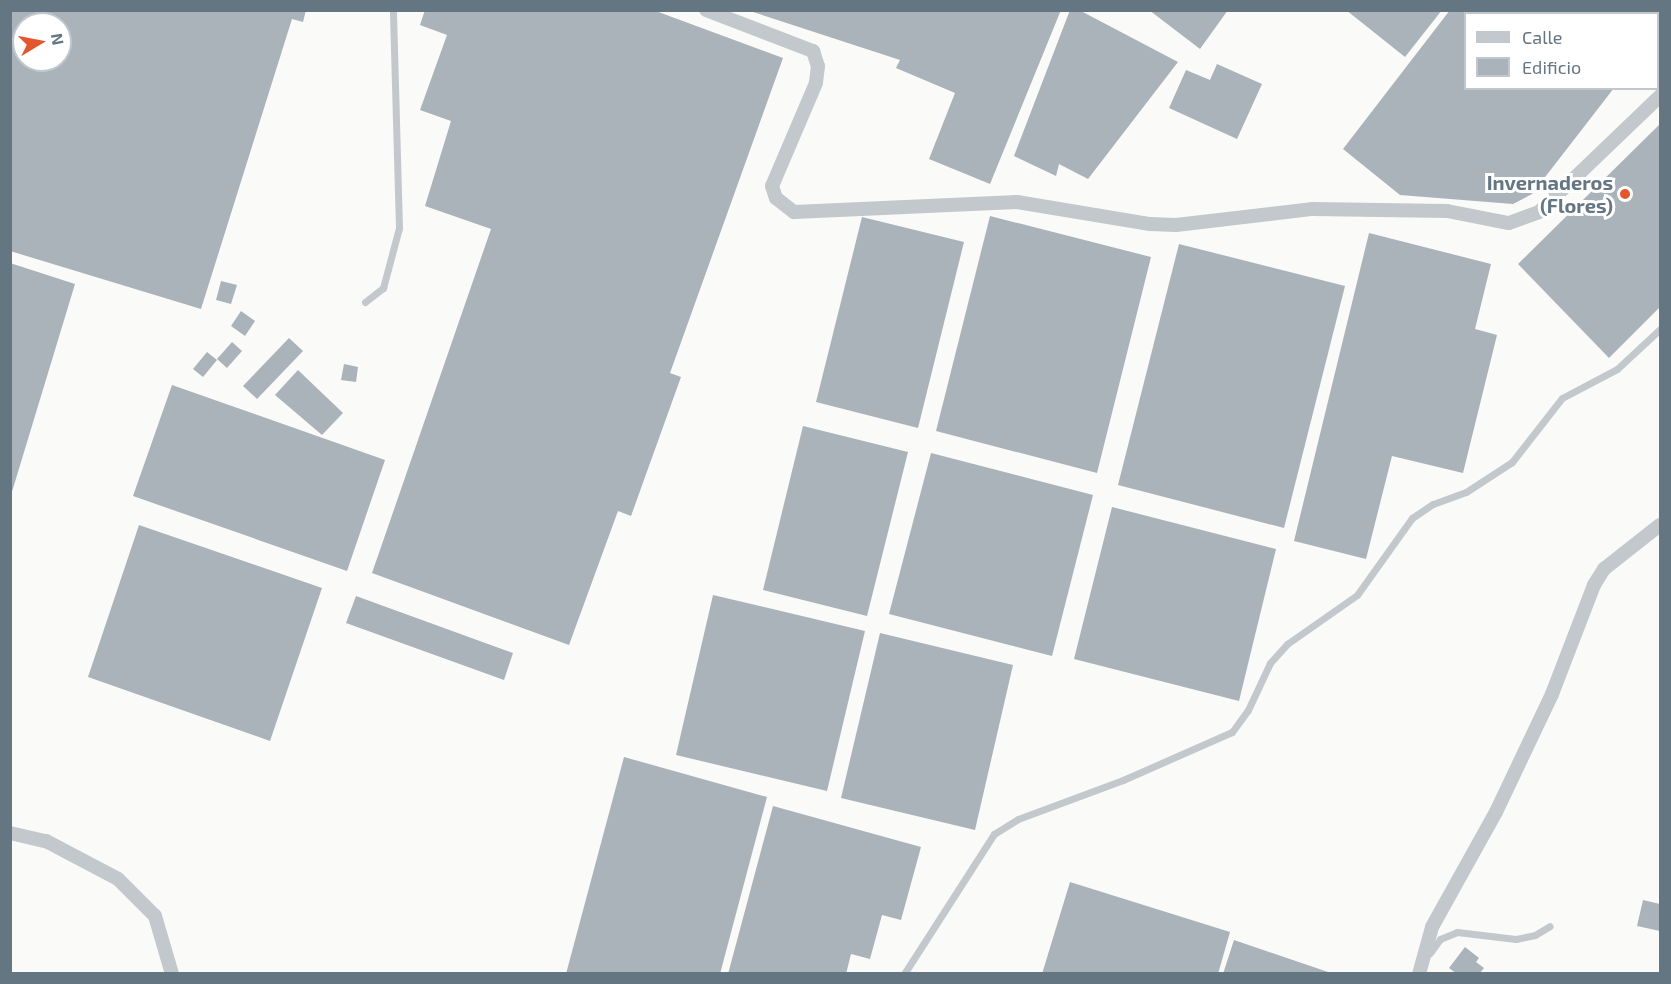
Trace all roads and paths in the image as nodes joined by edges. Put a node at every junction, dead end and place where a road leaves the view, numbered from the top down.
1 (393, 10) edge
2 (706, 10) edge
3 (1660, 96) edge
4 (365, 302) dead end
5 (1660, 329) edge
6 (1660, 525) edge
7 (10, 833) edge
8 (1550, 926) dead end
9 (1419, 972) edge
10 (172, 974) edge
11 (904, 974) edge

1 - 4 lane
2 - 3 street
5 - 11 lane
6 - 9 street
7 - 10 street
8 - 9 lane

